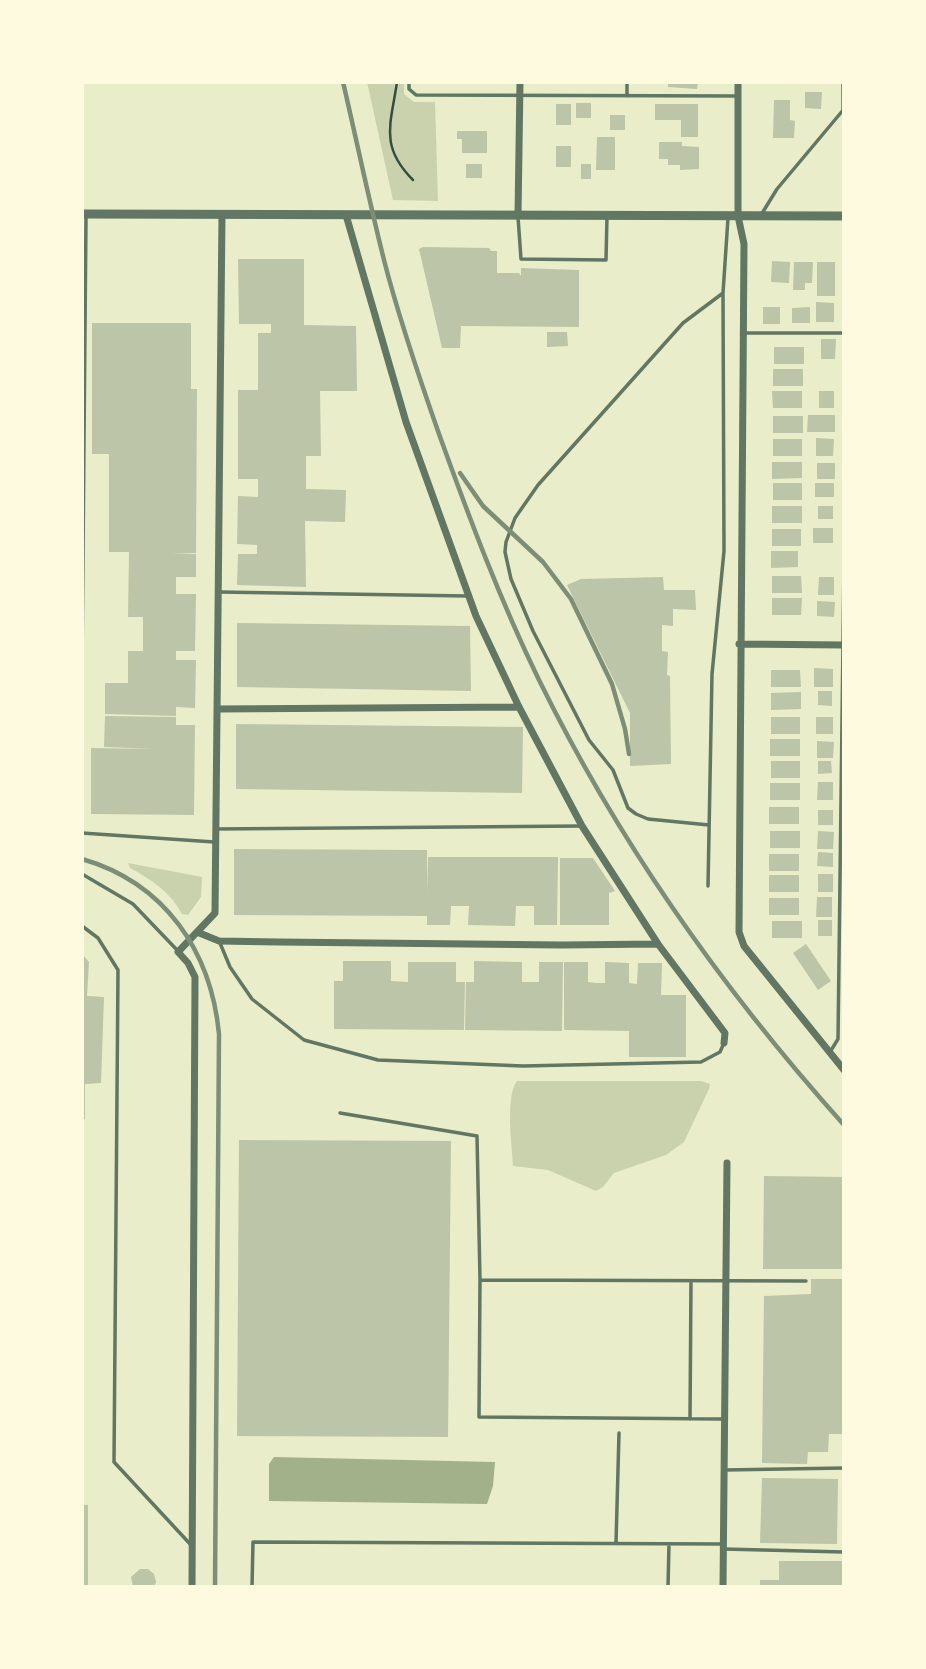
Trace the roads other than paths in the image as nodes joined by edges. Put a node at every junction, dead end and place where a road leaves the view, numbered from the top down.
1 (409, 82) edge
2 (520, 82) edge
3 (627, 82) edge
4 (738, 82) edge
5 (843, 82) edge
6 (520, 96) junction
7 (627, 96) junction
8 (738, 96) junction
9 (843, 110) edge
10 (84, 214) edge
11 (222, 214) junction
12 (346, 215) junction
13 (518, 215) junction
14 (607, 215) junction
15 (733, 216) junction
16 (760, 216) junction
17 (844, 216) edge
18 (723, 293) junction
19 (743, 333) junction
20 (844, 333) edge
21 (844, 563) edge
22 (218, 592) junction
23 (469, 596) junction
24 (739, 644) junction
25 (843, 645) edge
26 (82, 666) edge
27 (519, 708) junction
28 (217, 709) junction
29 (709, 825) junction
30 (582, 826) junction
31 (216, 829) junction
32 (82, 833) edge
33 (216, 842) junction
34 (82, 874) edge
35 (708, 886) dead end
36 (82, 926) edge
37 (198, 932) junction
38 (219, 941) junction
39 (658, 944) junction
40 (178, 952) junction
41 (724, 1043) joint
42 (829, 1052) junction
43 (844, 1070) edge
44 (340, 1113) dead end
45 (727, 1163) dead end
46 (480, 1280) junction
47 (691, 1281) junction
48 (726, 1281) junction
49 (806, 1281) dead end
50 (690, 1419) junction
51 (725, 1419) junction
52 (619, 1433) dead end
53 (844, 1468) edge
54 (724, 1470) junction
55 (616, 1543) junction
56 (669, 1544) junction
57 (724, 1546) junction
58 (192, 1547) junction
59 (844, 1552) edge
60 (192, 1587) edge
61 (253, 1587) edge
62 (668, 1587) edge
63 (723, 1587) edge

1 - 6 lane
2 - 6 street
3 - 7 lane
4 - 8 street
5 - 9 lane
6 - 7 lane
6 - 13 street
7 - 8 lane
8 - 15 street
9 - 16 lane
10 - 11 street
10 - 26 lane
11 - 12 street
11 - 22 street
12 - 13 street
12 - 23 street
13 - 14 street
13 - 14 lane
14 - 15 street
15 - 16 street
15 - 18 lane
15 - 19 street
16 - 17 street
18 - 29 lane
18 - 29 lane
19 - 20 lane
19 - 24 street
21 - 25 lane
22 - 23 lane
22 - 28 street
23 - 27 street
24 - 25 street
24 - 42 street
25 - 42 lane
27 - 28 street
27 - 30 street
28 - 31 street
29 - 35 lane
30 - 31 lane
30 - 39 street
31 - 33 street
32 - 33 lane
33 - 37 street
34 - 40 lane
36 - 58 lane
37 - 38 street
37 - 40 street
38 - 39 street
38 - 41 lane
39 - 41 street
40 - 58 street
42 - 43 street
44 - 46 lane
45 - 48 street
46 - 47 lane
46 - 50 lane
47 - 48 lane
47 - 50 lane
48 - 49 lane
48 - 51 street
50 - 51 lane
51 - 54 street
52 - 55 lane
53 - 54 lane
54 - 57 street
55 - 56 lane
55 - 61 lane
56 - 57 lane
56 - 62 lane
57 - 59 lane
57 - 63 street
58 - 60 street

